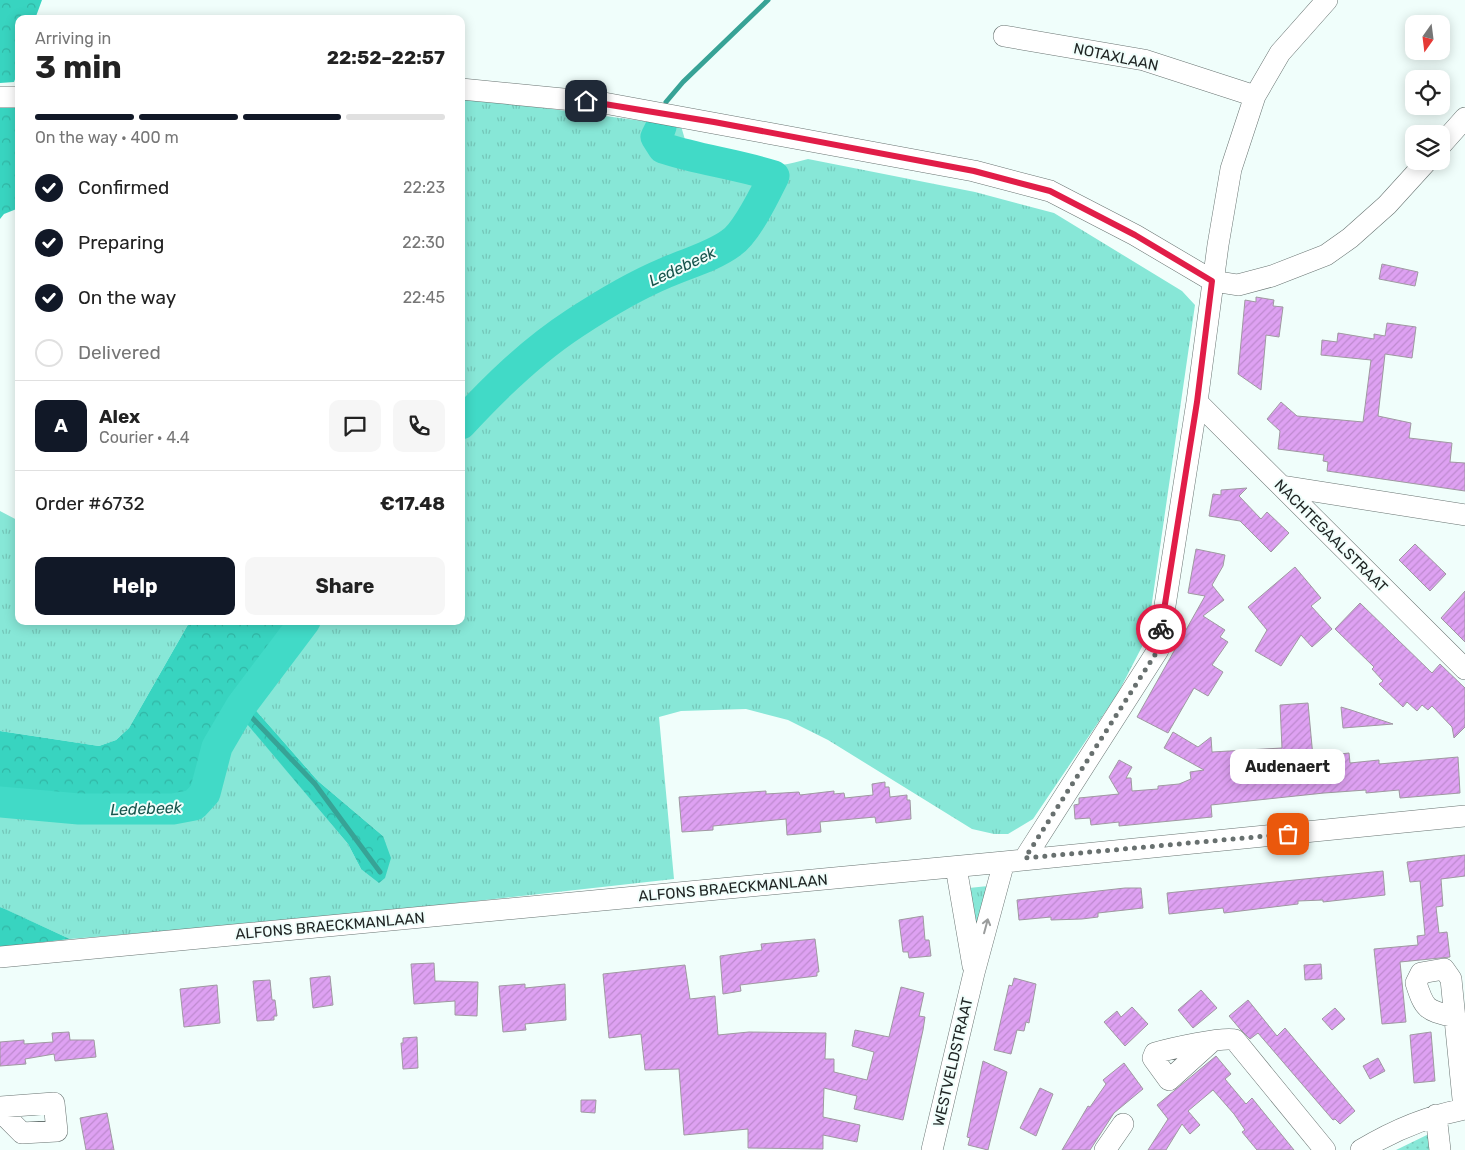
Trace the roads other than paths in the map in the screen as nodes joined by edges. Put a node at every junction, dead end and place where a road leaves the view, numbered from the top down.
1 (1327, 0) edge
2 (1004, 36) dead end
3 (465, 89) edge
4 (1255, 96) junction
5 (0, 97) edge
6 (15, 97) edge
7 (1465, 118) edge
8 (1450, 135) edge
9 (1419, 170) edge
10 (1212, 281) junction
11 (1197, 402) junction
12 (1282, 486) junction
13 (1465, 514) edge
14 (1465, 669) edge
15 (1465, 816) edge
16 (1025, 858) junction
17 (1004, 862) junction
18 (956, 867) junction
19 (0, 957) edge
20 (974, 974) junction
21 (1454, 1017) dead end
22 (1210, 1043) dead end
23 (0, 1107) edge
24 (1465, 1109) edge
25 (0, 1110) edge
26 (1436, 1115) junction
27 (1123, 1124) dead end
28 (932, 1150) edge
29 (1105, 1150) edge
30 (1326, 1150) edge
31 (1361, 1150) edge
32 (1440, 1150) edge

1 - 4 street
2 - 4 street, NOTAXLAAN
3 - 10 street
4 - 10 street
5 - 6 street
7 - 8 street
9 - 10 street
10 - 11 street
11 - 12 street, NACHTEGAALSTRAAT
11 - 16 street
12 - 13 street
12 - 14 street, NACHTEGAALSTRAAT
15 - 16 street, ALFONS BRAECKMANLAAN
16 - 17 street, ALFONS BRAECKMANLAAN
17 - 18 street, ALFONS BRAECKMANLAAN
20 -> 17 street, WESTVELDSTRAAT
18 - 19 street, ALFONS BRAECKMANLAAN
18 - 20 street, WESTVELDSTRAAT
20 - 28 street, WESTVELDSTRAAT
21 - 24 street
22 - 30 street
23 - 25 street
24 - 26 street
26 - 31 street
26 - 32 street
27 - 29 street

